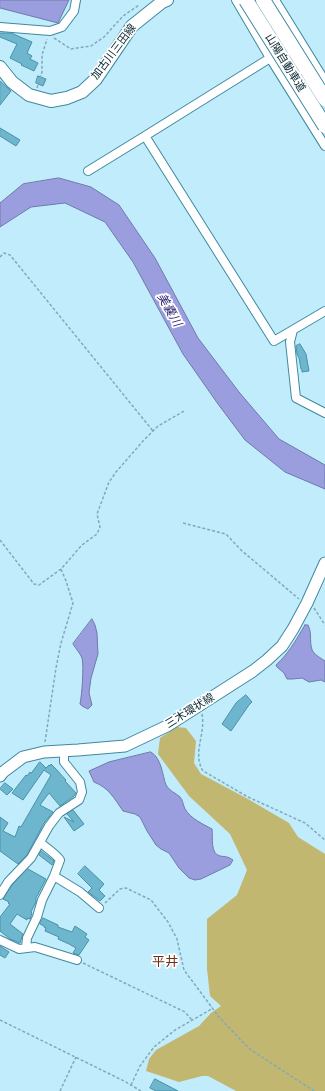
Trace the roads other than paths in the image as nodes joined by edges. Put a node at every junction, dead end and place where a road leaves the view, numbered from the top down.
1 (76, 0) edge
2 (167, 0) edge
3 (236, 0) edge
4 (246, 0) edge
5 (263, 0) edge
6 (275, 0) edge
7 (0, 27) edge
8 (299, 40) junction
9 (270, 58) junction
10 (0, 67) edge
11 (325, 81) edge
12 (325, 99) edge
13 (325, 126) edge
14 (145, 136) junction
15 (325, 146) edge
16 (88, 171) dead end
17 (325, 311) edge
18 (293, 330) junction
19 (325, 412) edge
20 (325, 563) edge
21 (64, 750) junction
22 (0, 776) edge
23 (40, 842) junction
24 (54, 876) junction
25 (0, 895) edge
26 (99, 908) road end
27 (0, 940) edge
28 (26, 948) junction
29 (77, 960) road end

1 - 7 street
2 - 10 main road, 加古川三田線
3 - 9 street
4 - 13 highway, 山陽自動車道, bridge
5 - 12 highway, 山陽自動車道, bridge
6 - 8 street
8 - 9 street
8 - 11 street
9 - 14 street
9 - 15 street
14 - 16 street
14 - 18 street
17 - 18 street
18 - 19 street
20 - 21 main road, 三木環状線
21 - 22 main road, 三木環状線
21 - 23 street
23 - 24 street
23 - 25 street
24 - 26 street
24 - 28 street
27 - 28 street
28 - 29 street

